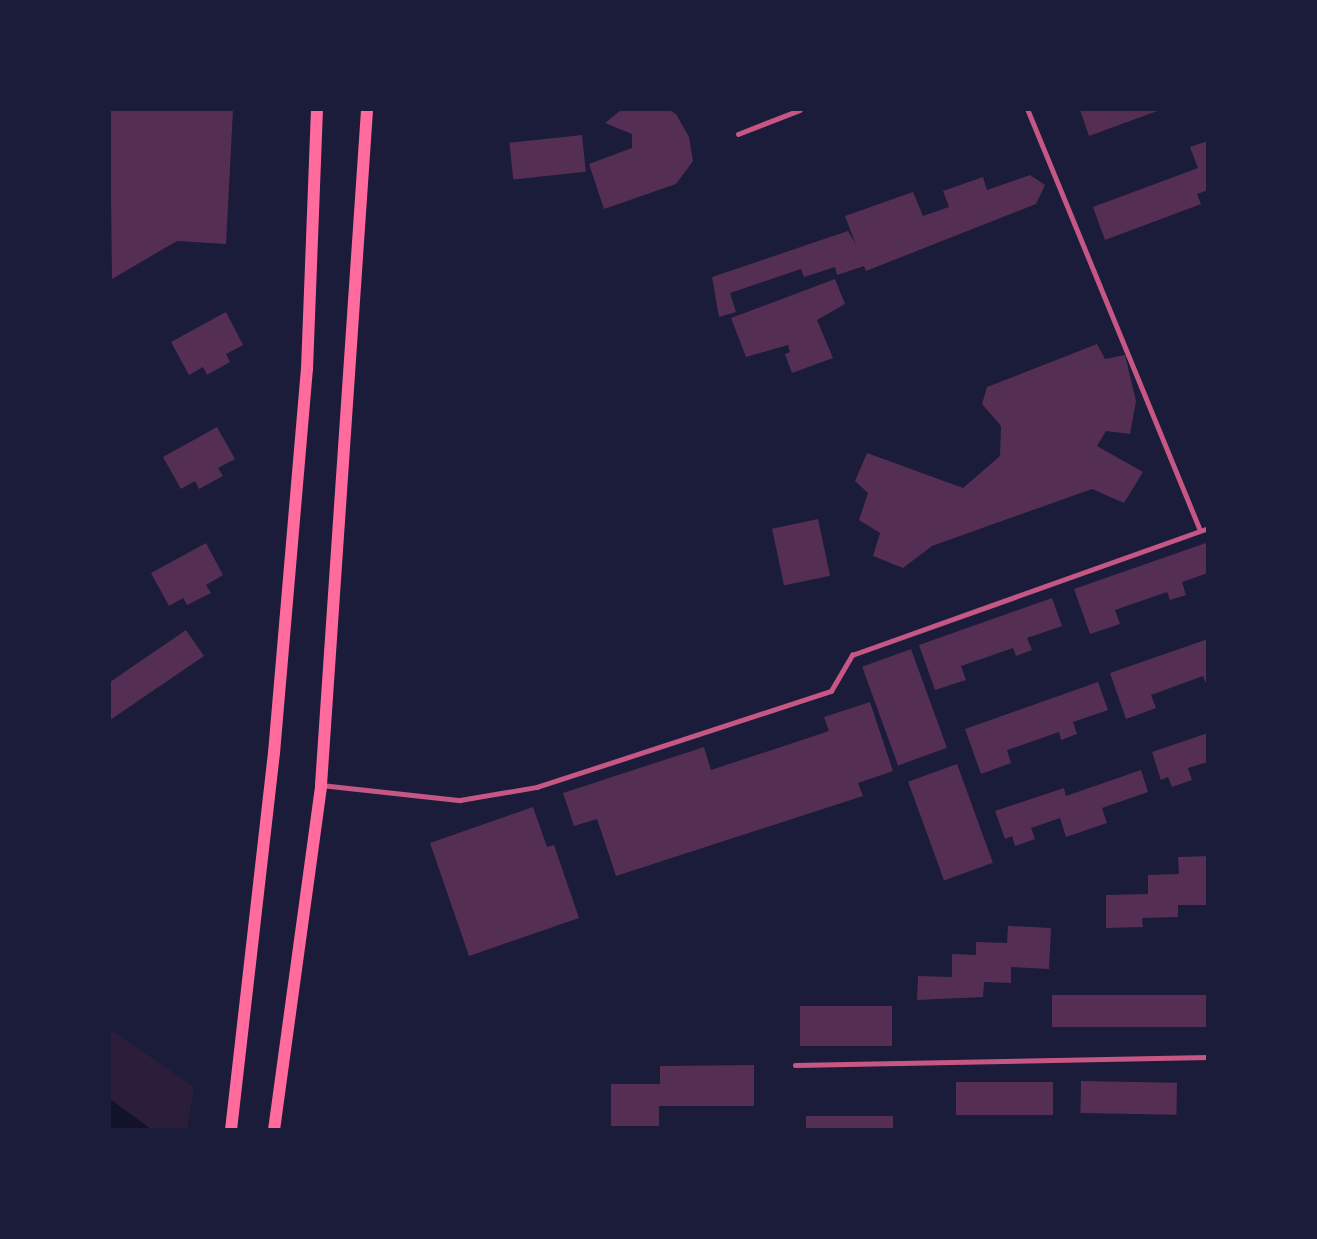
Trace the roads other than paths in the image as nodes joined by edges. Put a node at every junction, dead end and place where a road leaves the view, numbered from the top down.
1 (317, 110) edge
2 (367, 110) edge
3 (800, 110) edge
4 (1028, 110) edge
5 (738, 134) dead end
6 (1208, 528) edge
7 (1200, 530) junction
8 (321, 785) junction
9 (1208, 1057) edge
10 (795, 1065) dead end
11 (231, 1130) edge
12 (274, 1130) edge

1 - 11 main road
2 - 8 main road
3 - 5 lane
4 - 7 lane
6 - 7 lane
7 - 8 lane
8 - 12 main road
9 - 10 lane

